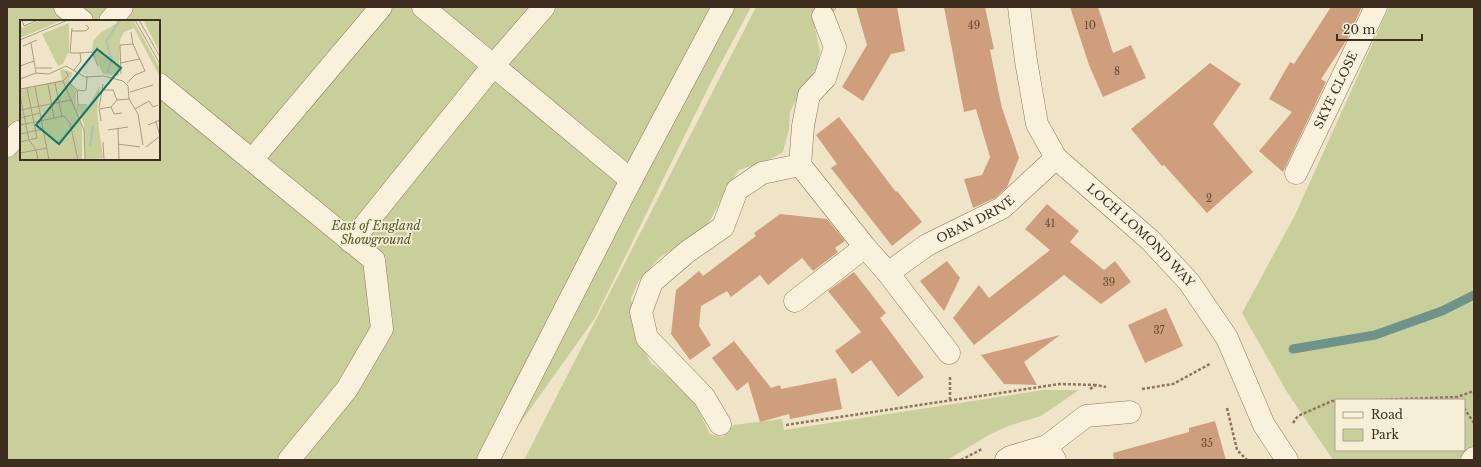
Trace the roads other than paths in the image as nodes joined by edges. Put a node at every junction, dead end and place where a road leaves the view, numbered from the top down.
1 (65, 7) edge
2 (122, 7) edge
3 (381, 7) edge
4 (423, 7) edge
5 (544, 7) edge
6 (723, 7) edge
7 (1019, 7) edge
8 (1376, 7) edge
9 (823, 16) dead end
10 (81, 20) edge
11 (111, 20) edge
12 (493, 66) junction
13 (160, 85) edge
14 (1056, 158) junction
15 (252, 160) junction
16 (800, 164) junction
17 (1296, 173) dead end
18 (631, 180) junction
19 (351, 242) junction
20 (865, 247) junction
21 (888, 273) junction
22 (794, 301) dead end
23 (949, 353) dead end
24 (1130, 412) dead end
25 (720, 424) dead end
26 (1051, 453) edge
27 (1008, 459) edge
28 (289, 460) edge
29 (488, 460) edge
30 (1287, 460) edge

1 - 10 street
2 - 11 street
3 - 15 street
4 - 12 street
5 - 12 street
6 - 18 street
7 - 14 street, LOCH LOMOND WAY
8 - 17 street, SKYE CLOSE
9 - 16 street
12 - 18 street
12 - 19 street
13 - 15 street
14 - 21 street, OBAN DRIVE
14 - 30 street, LOCH LOMOND WAY
15 - 19 street
16 - 20 street
16 - 25 street
18 - 29 street
19 - 28 street
20 - 21 street
20 - 22 street
21 - 23 street
24 - 26 street
26 - 27 street

